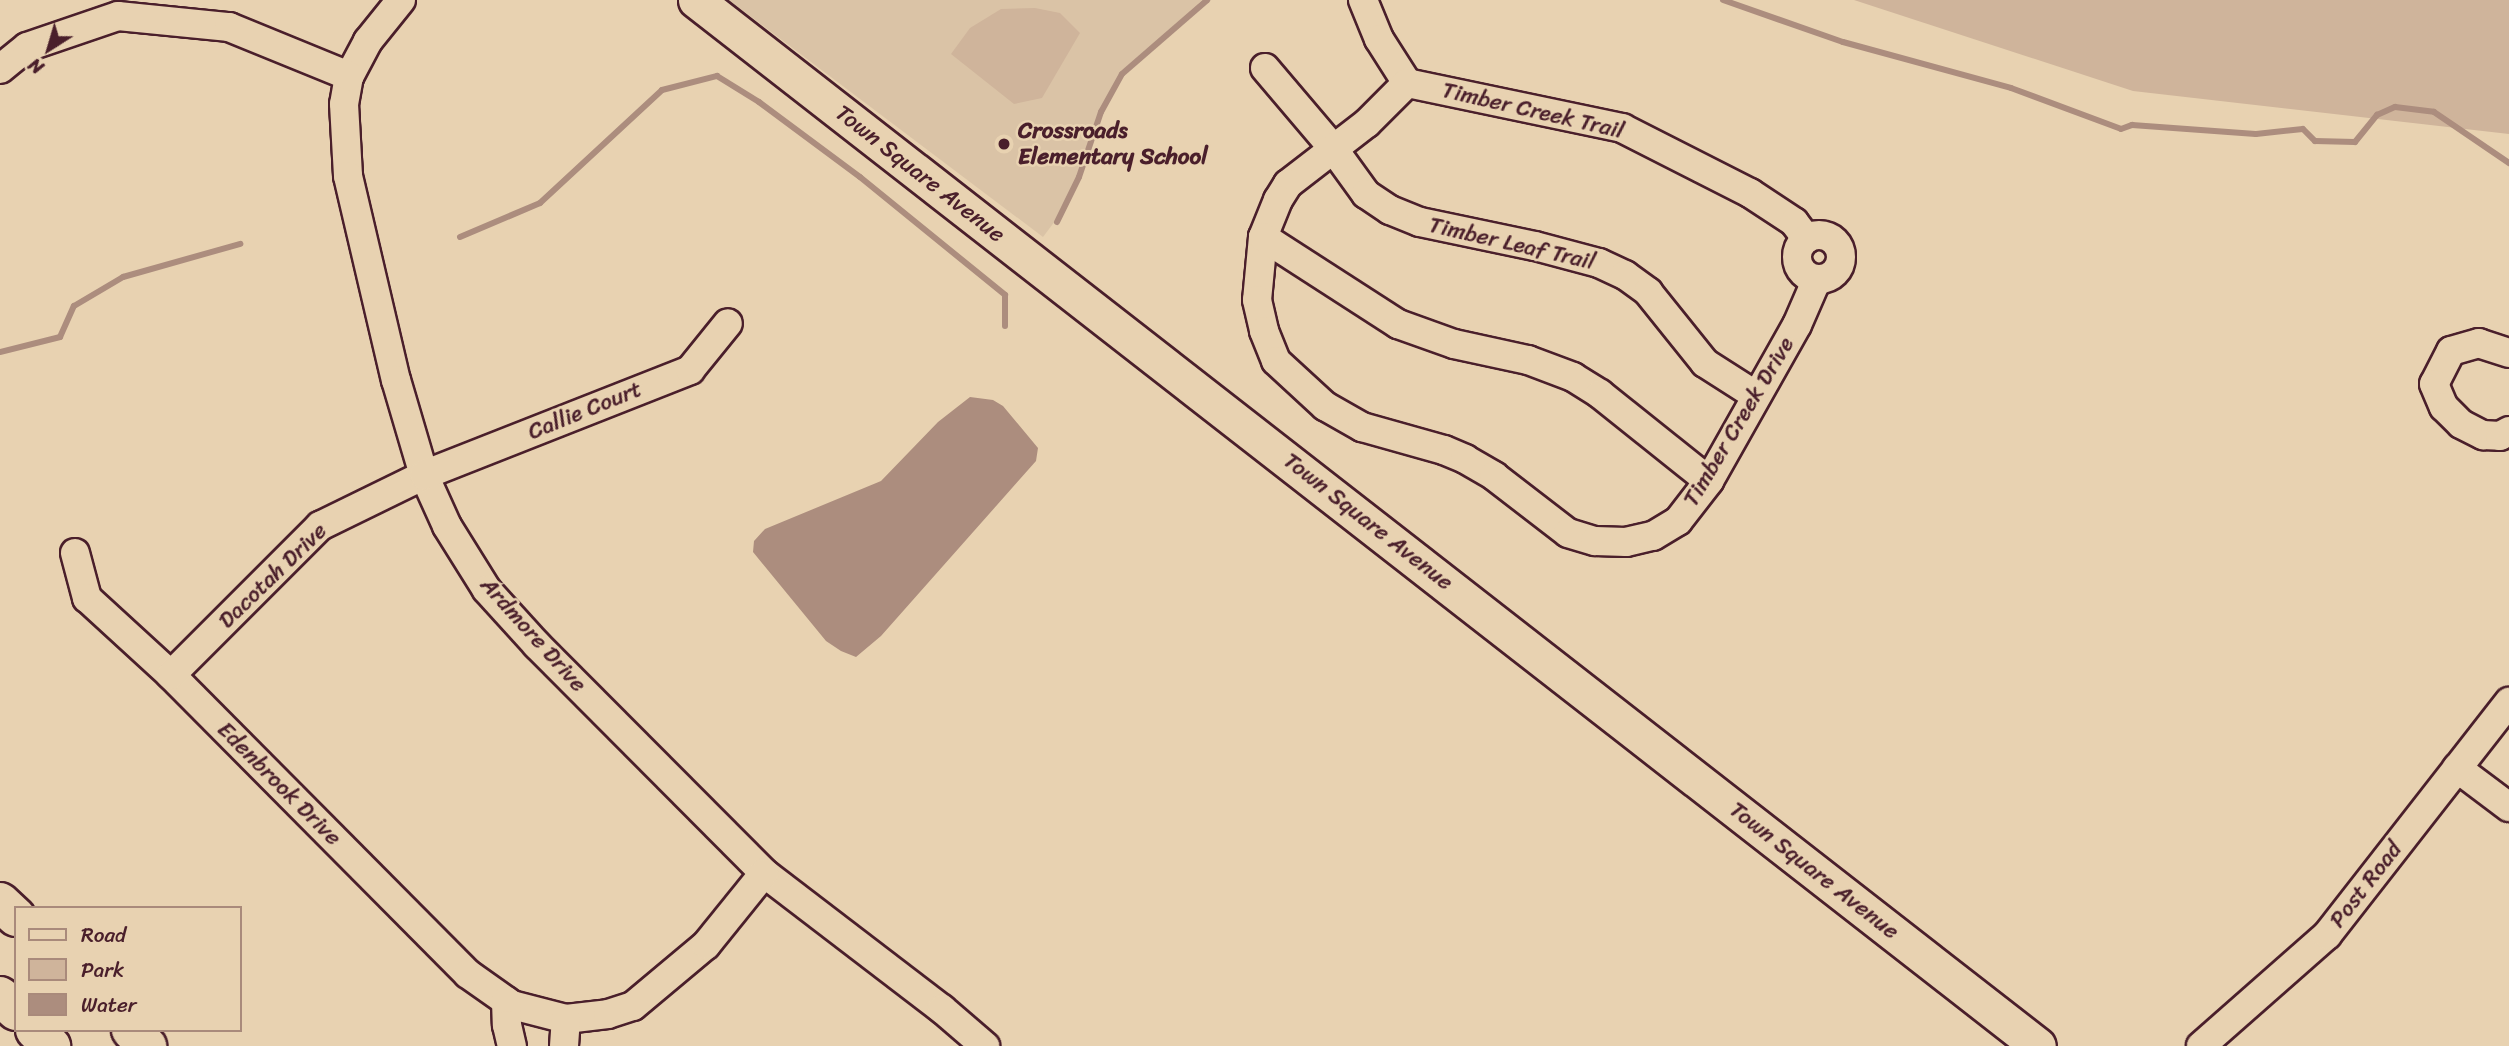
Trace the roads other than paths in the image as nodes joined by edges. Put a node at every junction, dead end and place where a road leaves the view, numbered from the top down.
1 (401, 0) edge
2 (696, 0) edge
3 (1363, 0) edge
4 (1265, 68) dead end
5 (0, 69) edge
6 (349, 76) junction
7 (1407, 83) junction
8 (1332, 147) junction
9 (1263, 237) junction
10 (1817, 279) joint
11 (728, 323) dead end
12 (2509, 353) edge
13 (1755, 396) junction
14 (2509, 431) edge
15 (424, 475) junction
16 (1709, 481) junction
17 (75, 552) dead end
18 (171, 676) junction
19 (2509, 702) edge
20 (2457, 768) junction
21 (2509, 807) edge
22 (764, 873) junction
23 (0, 902) edge
24 (14, 915) edge
25 (0, 996) edge
26 (506, 1001) junction
27 (14, 1009) edge
28 (37, 1032) edge
29 (133, 1032) edge
30 (565, 1032) edge
31 (51, 1046) edge
32 (147, 1046) edge
33 (512, 1046) edge
34 (985, 1046) edge
35 (2038, 1046) edge
36 (2200, 1046) edge

1 - 6 street, Ardmore Drive
2 - 35 main road, Town Square Avenue
3 - 7 street
4 - 8 street, Timber Leaf Trail
5 - 6 street
6 - 15 street, Ardmore Drive
7 - 8 street, Timber Creek Drive
7 - 10 street, Timber Creek Trail
8 - 9 street, Timber Creek Drive
8 - 13 street, Timber Leaf Trail
9 - 16 street
9 - 16 street, Timber Creek Drive
10 - 13 street, Timber Creek Drive
11 - 15 street, Callie Court
12 - 14 street
13 - 16 street, Timber Creek Drive
15 - 18 street, Dacotah Drive
15 - 22 street, Ardmore Drive
17 - 18 street, Edenbrook Drive
18 - 26 street, Edenbrook Drive
19 - 20 street, Post Road
20 - 21 street
20 - 36 street, Post Road
22 - 30 street, Edenbrook Drive
22 - 34 street, Ardmore Drive
23 - 24 highway
25 - 27 highway
26 - 30 street, Edenbrook Drive
26 - 33 street
28 - 31 highway
29 - 32 highway

